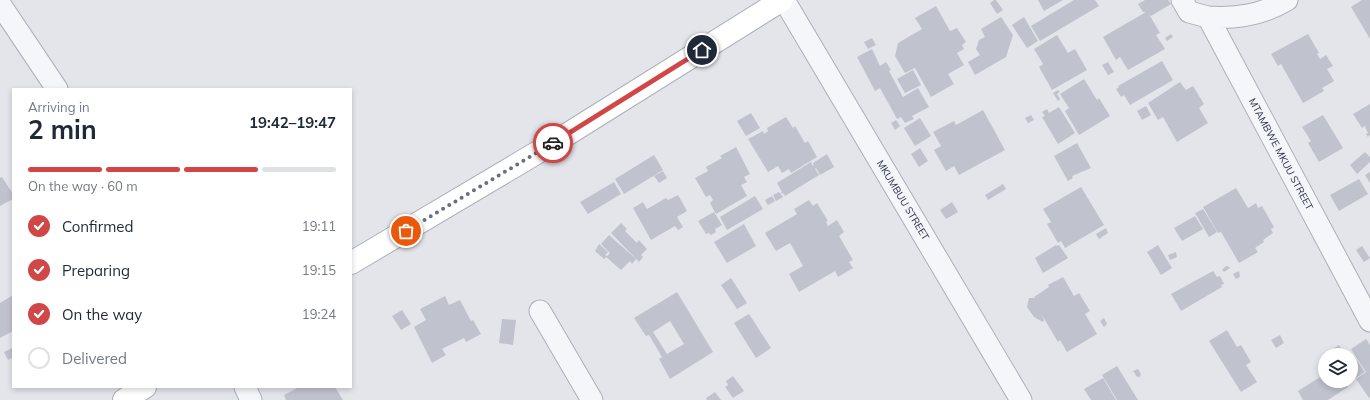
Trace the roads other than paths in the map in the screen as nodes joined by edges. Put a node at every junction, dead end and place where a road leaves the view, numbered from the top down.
1 (783, 0) edge
2 (1182, 0) edge
3 (1287, 0) edge
4 (0, 4) edge
5 (1208, 17) junction
6 (55, 88) edge
7 (352, 262) edge
8 (540, 311) dead end
9 (1370, 321) edge
10 (143, 388) edge
11 (245, 388) edge
12 (124, 400) edge
13 (251, 400) edge
14 (592, 400) edge
15 (1021, 400) edge

1 - 7 main road
1 - 15 street, MKUMBUU STREET
2 - 5 street
3 - 5 street
4 - 6 street
5 - 9 street, MTAMBWE MKUU STREET
8 - 14 street
10 - 12 main road
11 - 13 street

